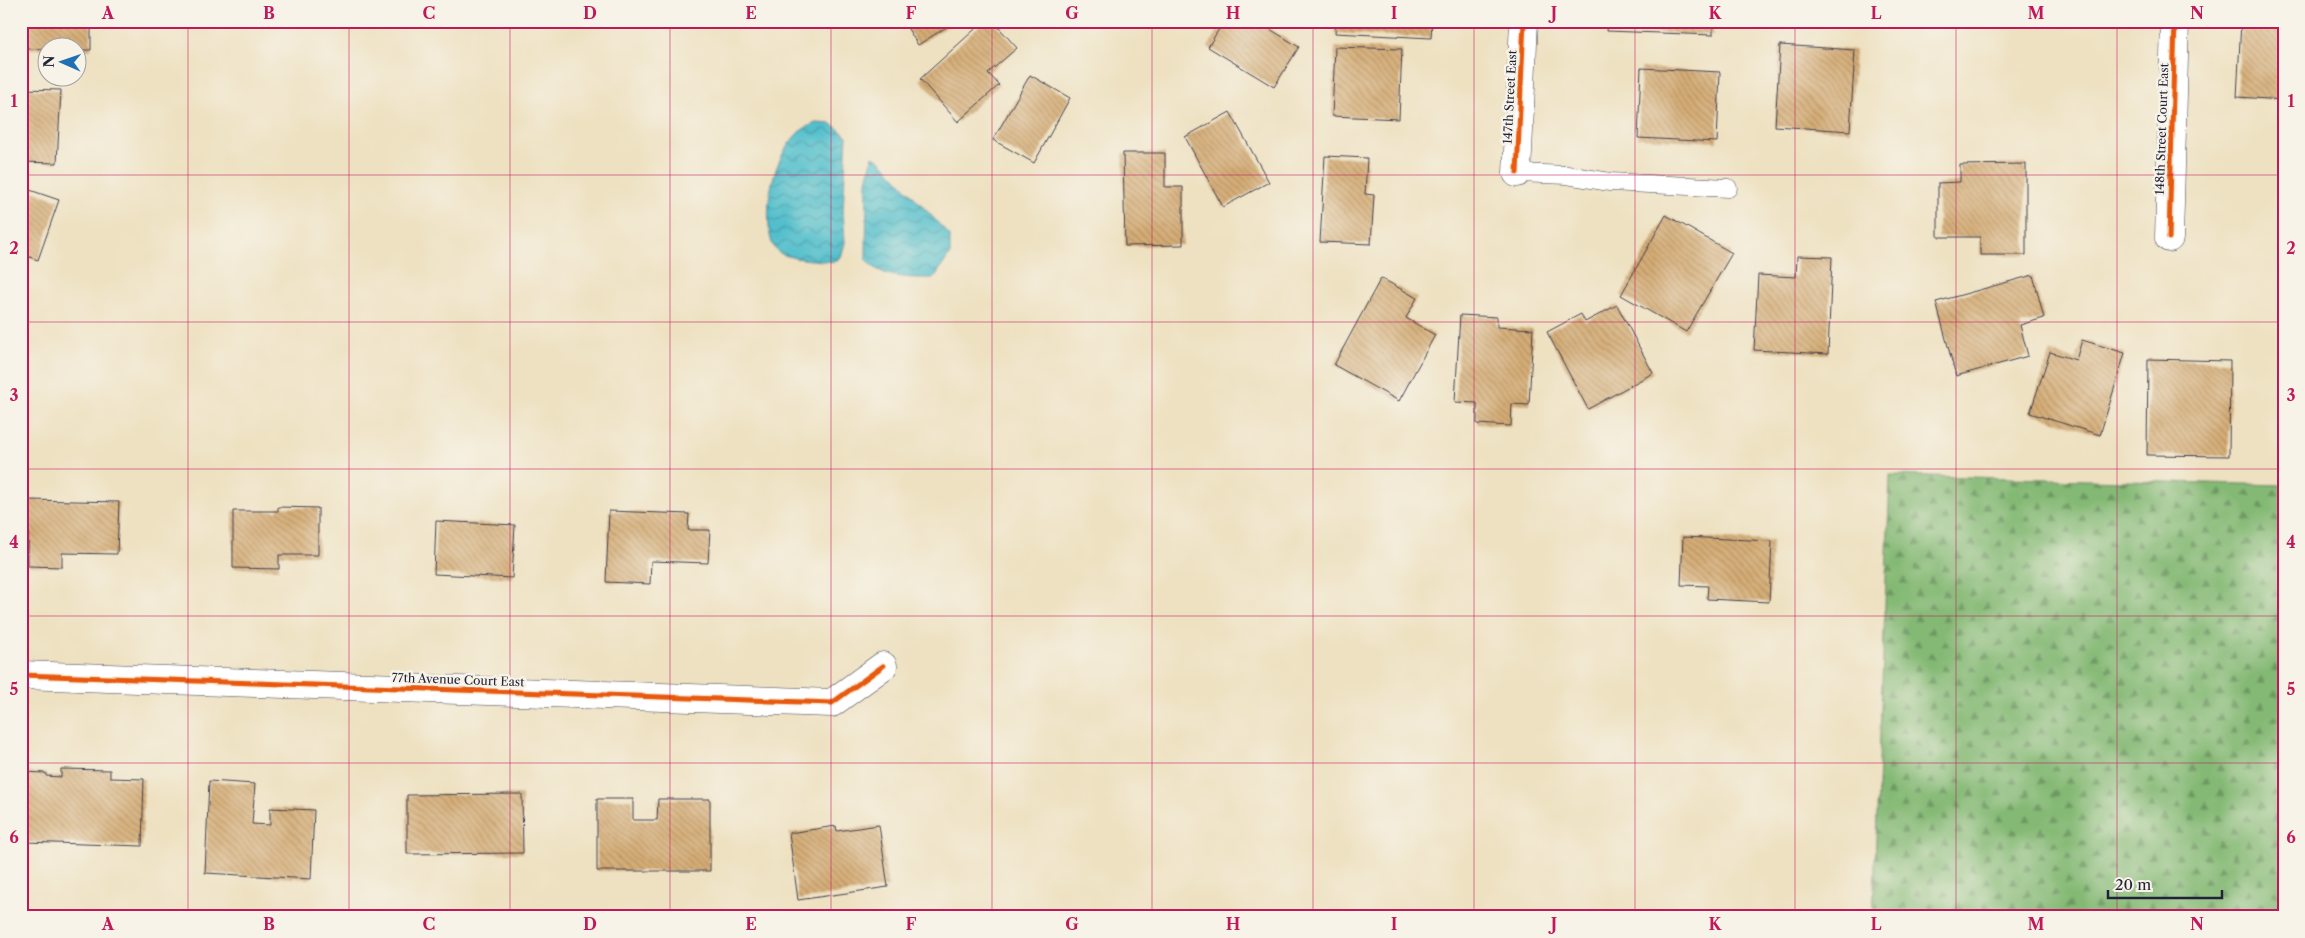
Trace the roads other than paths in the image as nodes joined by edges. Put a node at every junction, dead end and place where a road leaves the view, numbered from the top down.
1 (1524, 21) edge
2 (2175, 21) edge
3 (1516, 173) joint
4 (1728, 188) dead end
5 (2169, 238) dead end
6 (883, 666) dead end
7 (21, 675) edge

1 - 3 street, 147th Street East
2 - 5 street, 148th Street Court East
3 - 4 lane
6 - 7 street, 77th Avenue Court East

